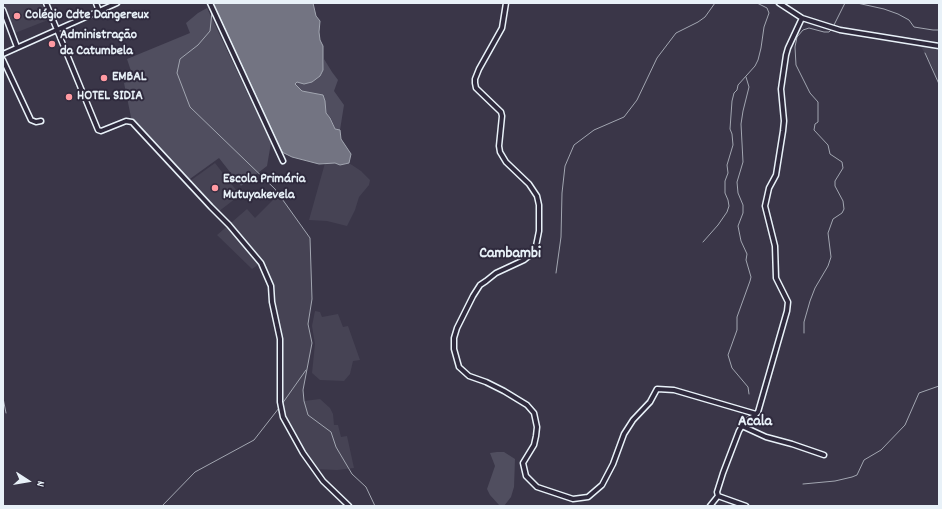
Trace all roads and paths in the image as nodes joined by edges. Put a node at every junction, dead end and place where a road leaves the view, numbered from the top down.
1 (46, 3) edge
2 (96, 3) edge
3 (117, 3) edge
4 (210, 3) edge
5 (506, 3) edge
6 (779, 3) edge
7 (99, 11) junction
8 (3, 12) edge
9 (802, 18) junction
10 (56, 30) junction
11 (939, 46) edge
12 (17, 47) junction
13 (3, 54) edge
14 (3, 60) edge
15 (41, 120) dead end
16 (283, 161) dead end
17 (756, 414) junction
18 (742, 426) junction
19 (824, 455) dead end
20 (718, 496) junction
21 (350, 506) edge
22 (710, 506) edge
23 (746, 506) edge

1 - 10 street
2 - 7 street
3 - 7 street
4 - 16 street
5 - 17 street
6 - 9 street
7 - 10 street
8 - 12 street
9 - 11 street
9 - 17 street
10 - 12 street
10 - 21 street
12 - 13 street
14 - 15 street
17 - 18 street
18 - 19 street
18 - 20 street
20 - 22 street
20 - 23 street

